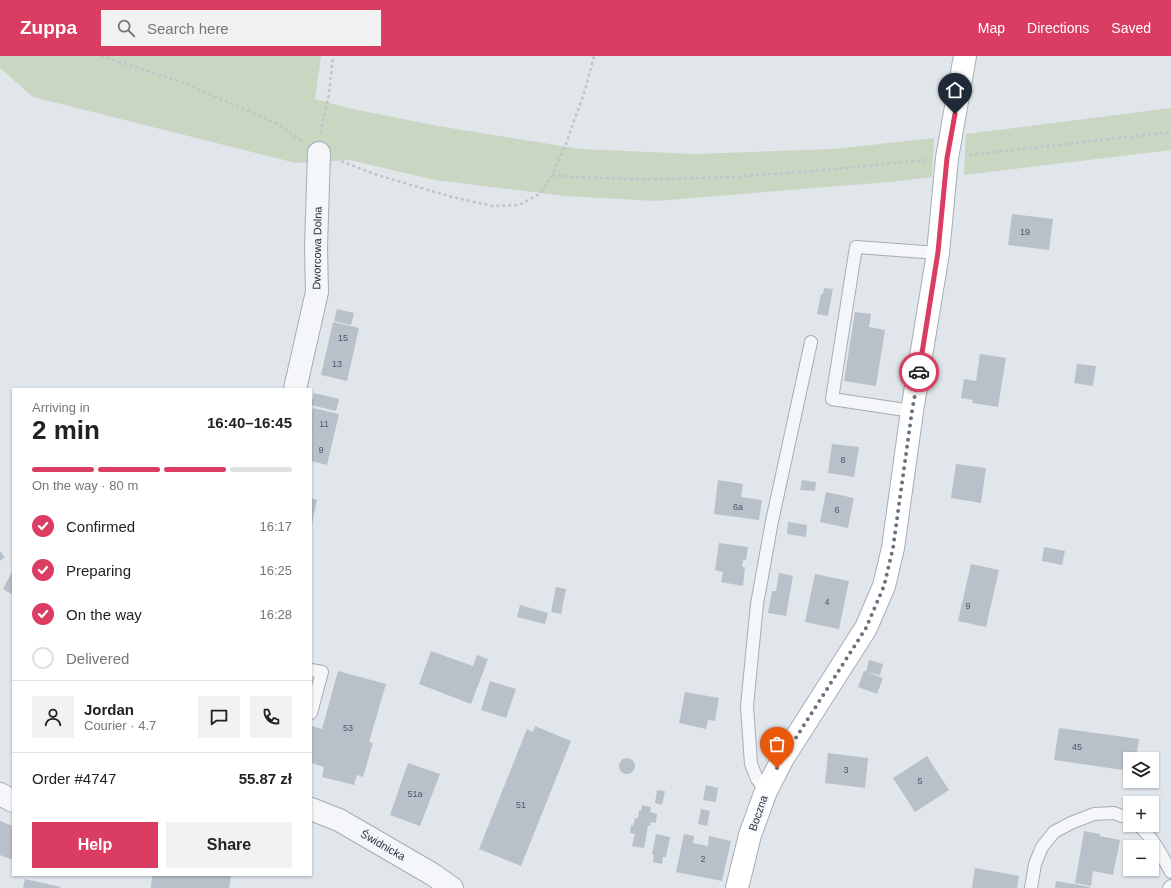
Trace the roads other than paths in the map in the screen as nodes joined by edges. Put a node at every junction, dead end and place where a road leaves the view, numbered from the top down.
1 (965, 56) edge
2 (319, 153) road end
3 (938, 252) junction
4 (811, 342) dead end
5 (295, 388) edge
6 (912, 411) junction
7 (312, 670) edge
8 (312, 709) edge
9 (766, 790) junction
10 (0, 794) edge
11 (12, 800) edge
12 (312, 809) edge
13 (1123, 816) edge
14 (1145, 832) edge
15 (1171, 872) edge
16 (1171, 886) edge
17 (452, 888) edge
18 (738, 888) edge
19 (1031, 888) edge
20 (1169, 888) edge

1 - 3 street, Boczna
2 - 5 street, Dworcowa Dolna
3 - 6 street, Boczna
3 - 6 lane
4 - 9 lane
6 - 9 street, Boczna
7 - 8 lane
9 - 18 street, Boczna
10 - 11 street
12 - 17 street, Świdnicka
13 - 19 lane
14 - 15 lane
16 - 20 lane

